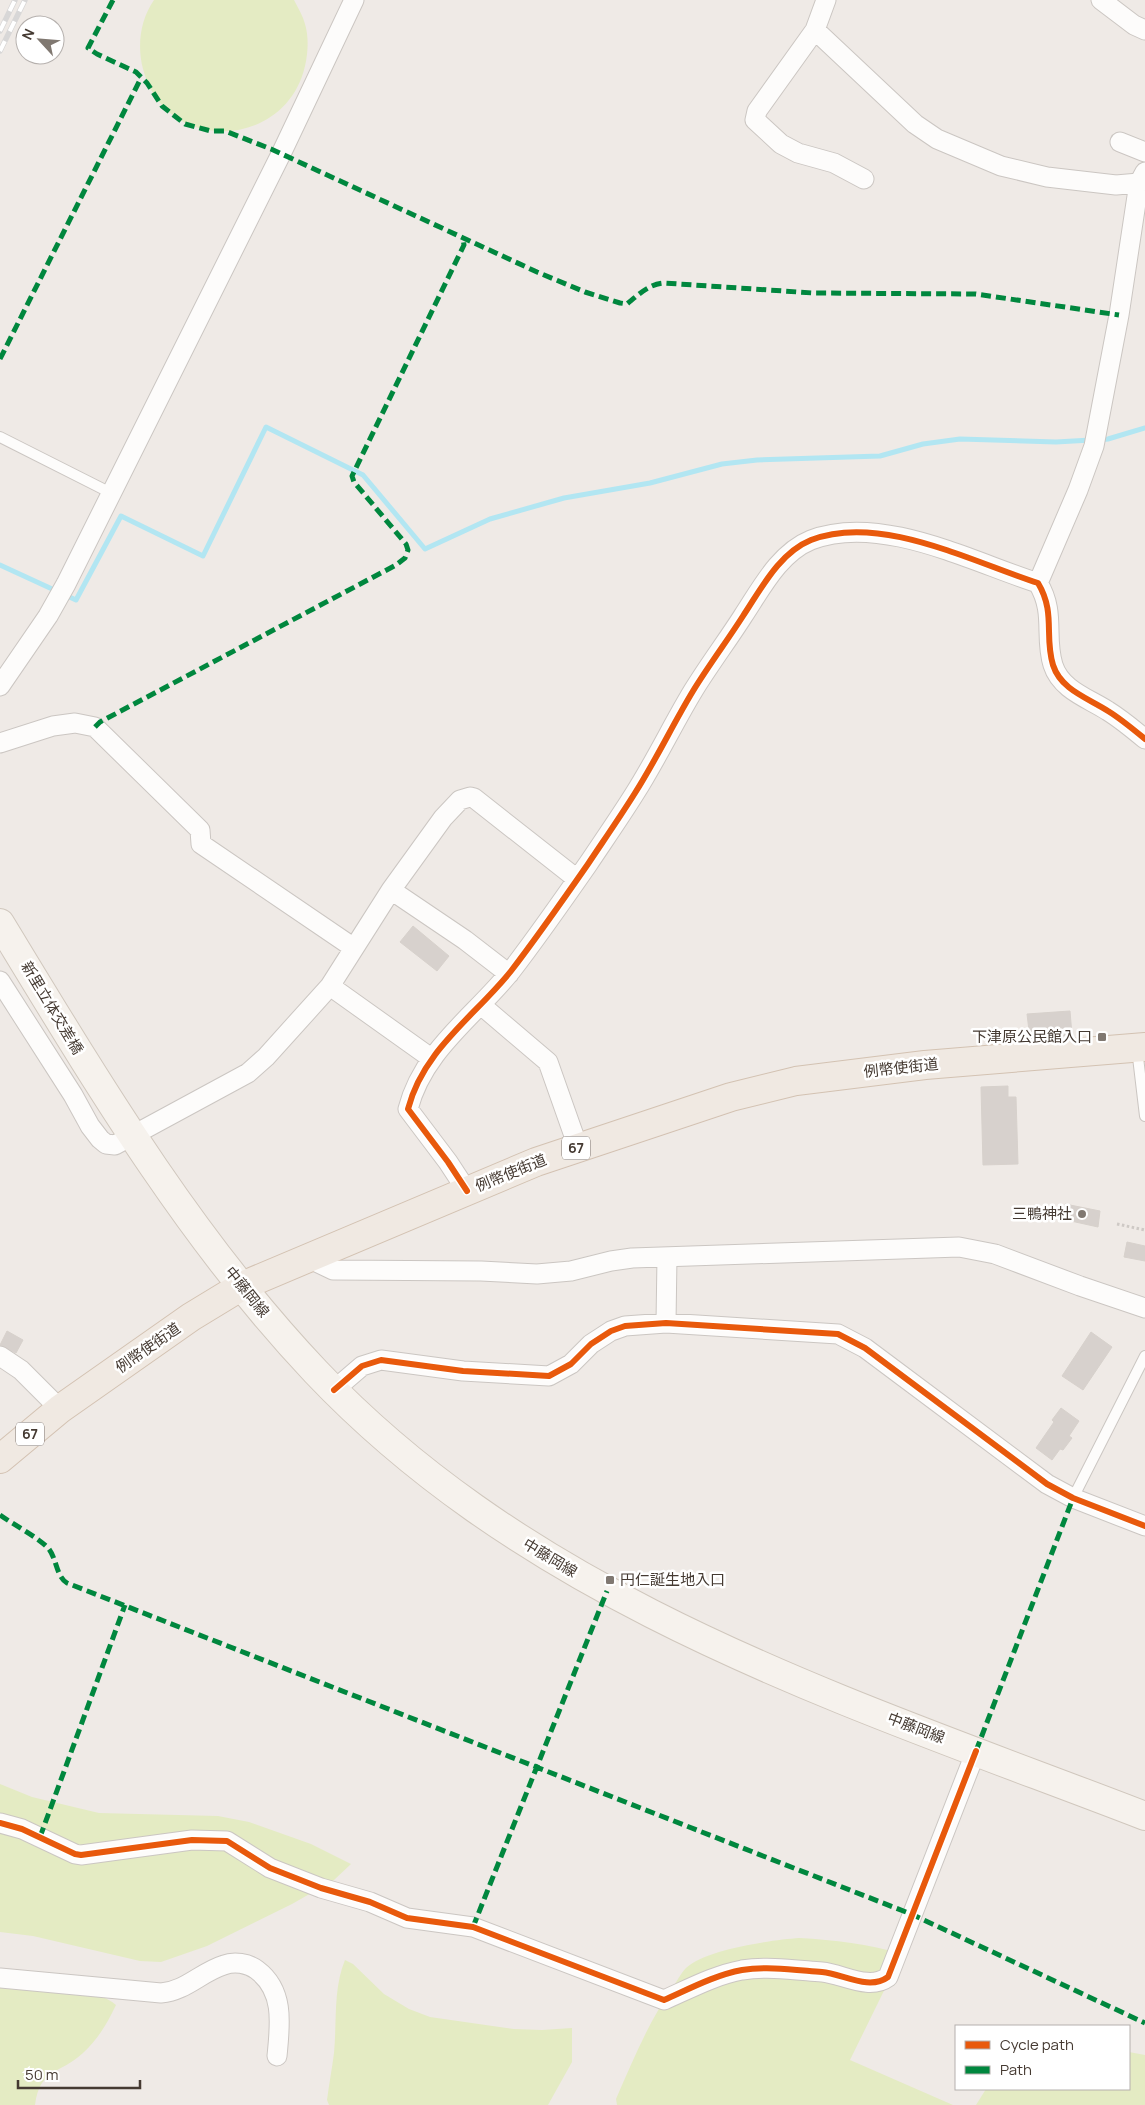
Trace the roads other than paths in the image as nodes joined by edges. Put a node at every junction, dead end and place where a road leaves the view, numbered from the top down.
1 (354, 0) edge
2 (826, 0) edge
3 (1101, 0) edge
4 (815, 30) junction
5 (1145, 30) edge
6 (1120, 142) dead end
7 (1145, 152) edge
8 (1142, 177) edge
9 (864, 179) dead end
10 (0, 438) edge
11 (111, 493) junction
12 (1038, 583) junction
13 (0, 686) edge
14 (1145, 739) edge
15 (0, 743) edge
16 (578, 879) junction
17 (391, 890) junction
18 (0, 922) edge
19 (354, 948) junction
20 (509, 974) junction
21 (0, 981) edge
22 (330, 986) junction
23 (481, 1005) junction
24 (1141, 1047) edge
25 (431, 1058) junction
26 (104, 1093) joint
27 (1145, 1116) edge
28 (133, 1137) junction
29 (578, 1147) junction
30 (467, 1191) junction
31 (667, 1257) junction
32 (308, 1258) junction
33 (242, 1286) junction
34 (1145, 1308) edge
35 (666, 1323) junction
36 (0, 1356) edge
37 (1145, 1356) edge
38 (334, 1390) junction
39 (60, 1409) junction
40 (0, 1459) edge
41 (1073, 1498) junction
42 (1145, 1526) edge
43 (976, 1751) junction
44 (1145, 1816) edge
45 (0, 1823) edge
46 (0, 1978) edge
47 (277, 2056) dead end

1 - 11 street
2 - 4 street
3 - 5 street
4 - 8 street
4 - 9 street
6 - 7 street
8 - 12 street
10 - 11 lane
11 - 13 street
12 - 14 street
12 - 16 street
15 - 19 street
16 - 17 street
16 - 20 street
17 - 19 street
17 - 20 street
18 - 26 main road, 新里立体交差橋
19 - 22 street
20 - 23 street
21 - 28 street
22 - 25 street
22 - 28 street
23 - 25 street
23 - 29 street
24 - 27 lane
24 - 29 main road, 例幣使街道 / 67
25 - 30 street
26 - 28 main road, 中藤岡線
28 - 33 main road, 中藤岡線
29 - 30 main road, 例幣使街道 / 67
30 - 32 main road, 例幣使街道 / 67
31 - 32 street
31 - 34 street
31 - 35 street
32 - 33 main road, 例幣使街道 / 67
33 - 38 main road, 中藤岡線
33 - 39 main road, 例幣使街道 / 67
35 - 38 street
35 - 41 street
36 - 39 street
37 - 41 lane
38 - 43 main road, 中藤岡線
39 - 40 main road, 例幣使街道 / 67
41 - 42 street
43 - 44 main road, 中藤岡線
43 - 45 street
46 - 47 street

